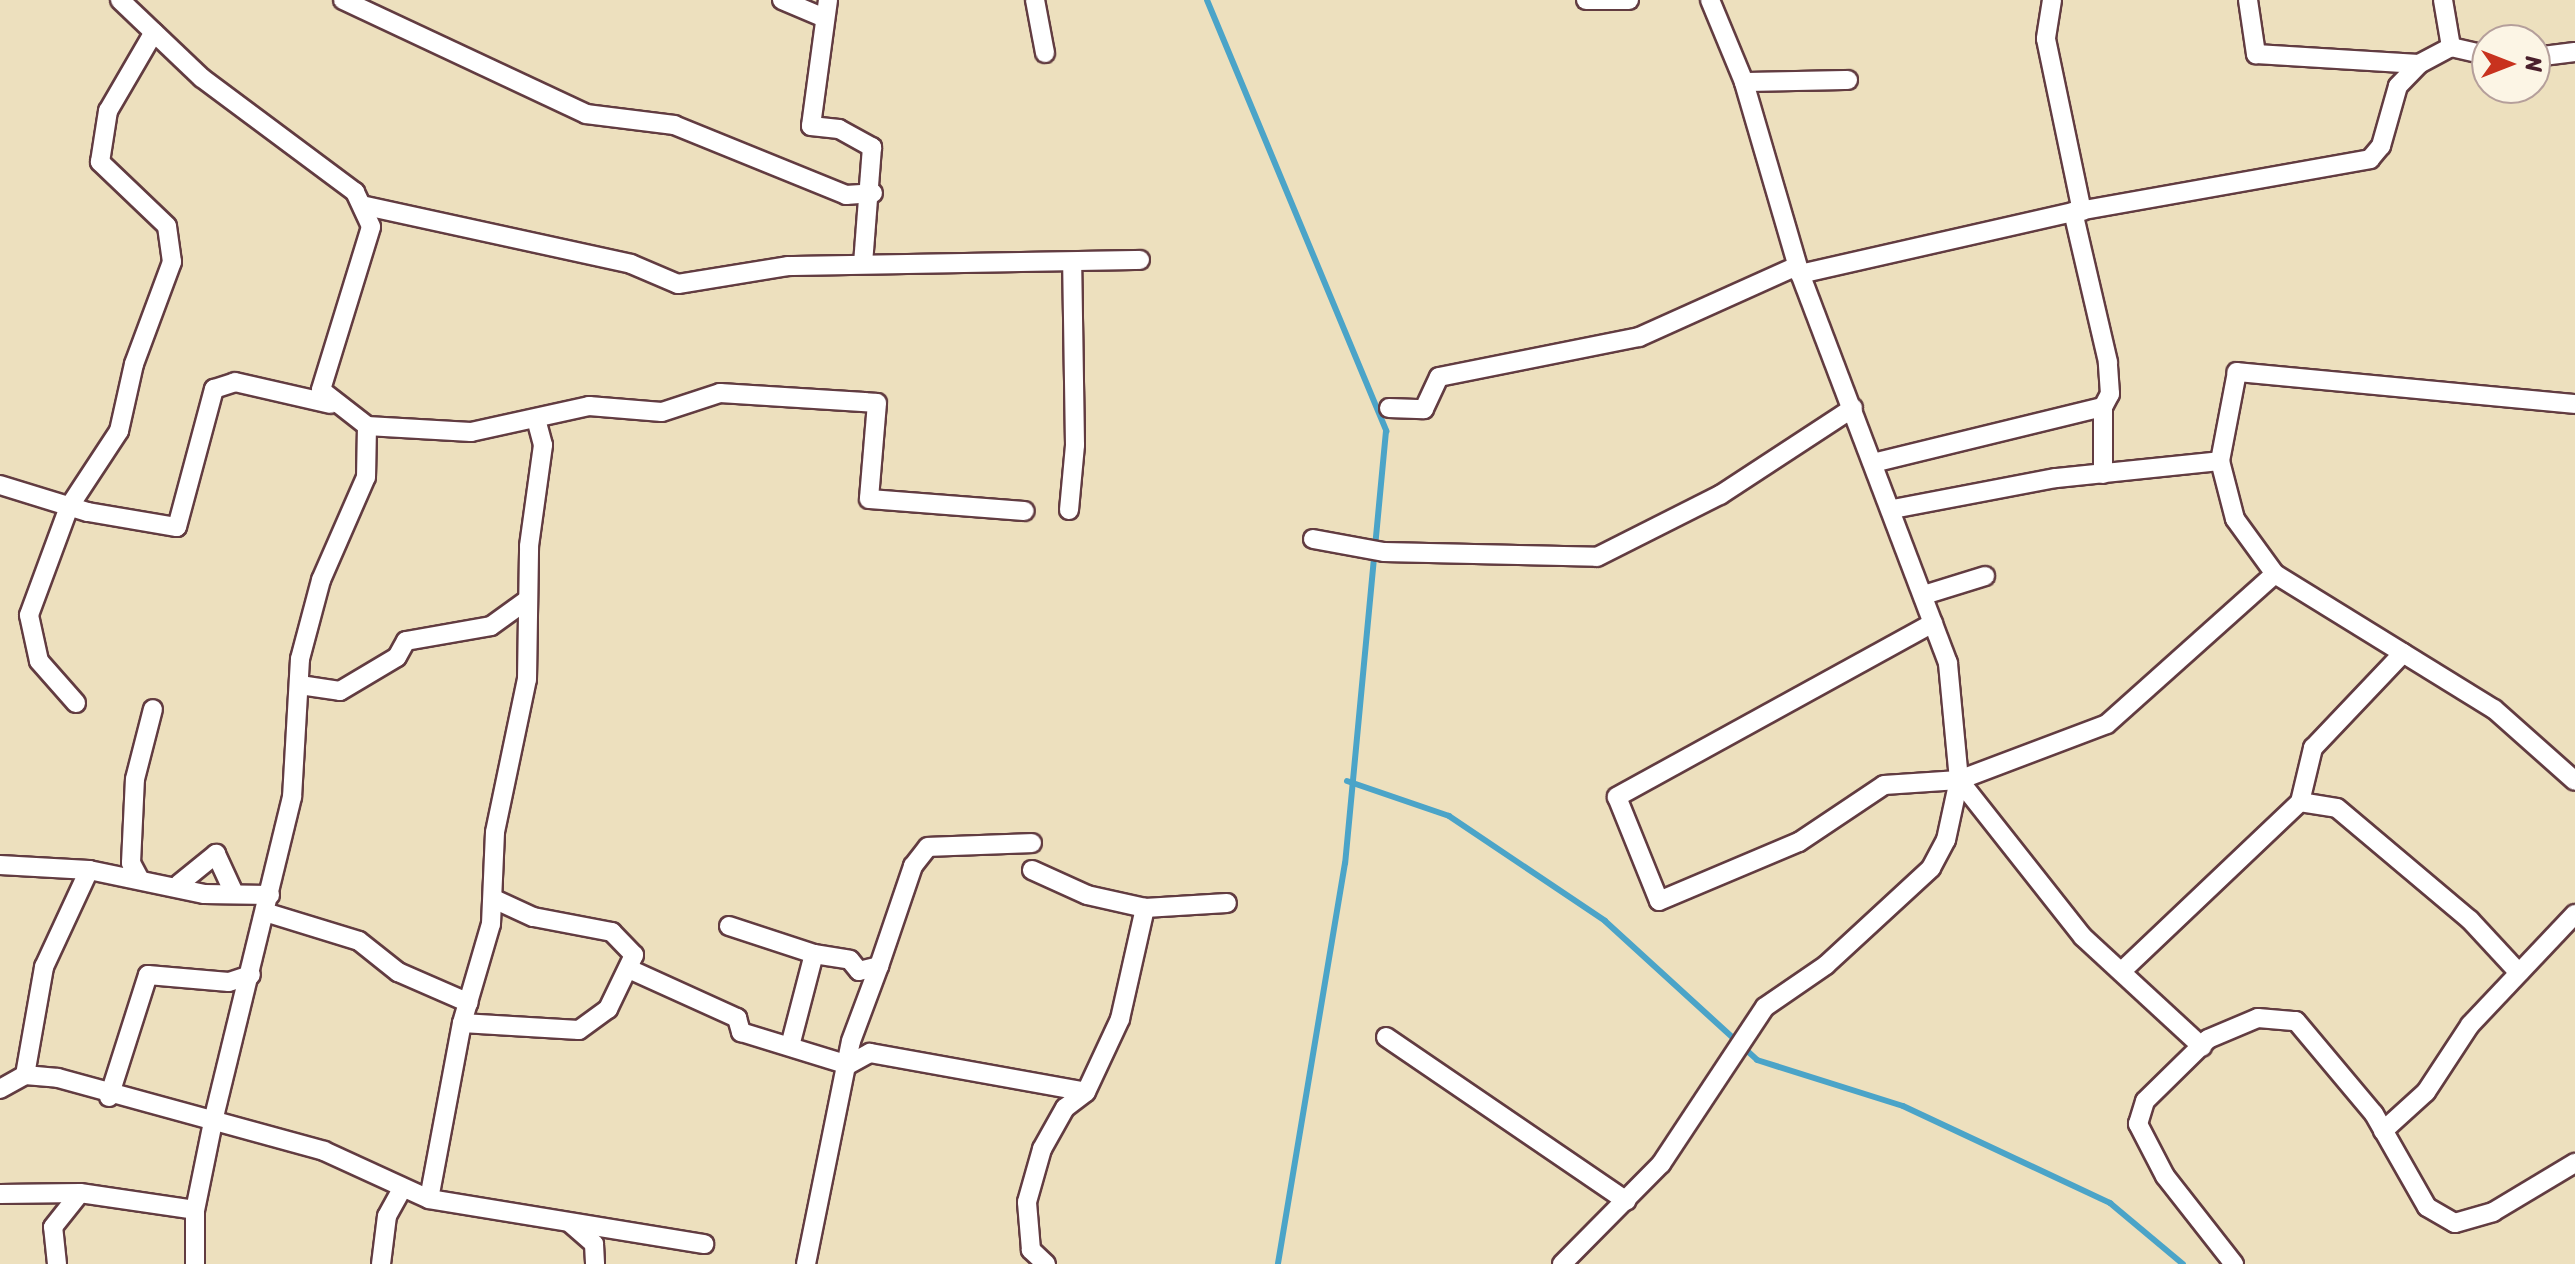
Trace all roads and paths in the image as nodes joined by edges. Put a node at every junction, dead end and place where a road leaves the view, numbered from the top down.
1 (120, 0) edge
2 (343, 0) edge
3 (782, 0) edge
4 (1035, 0) edge
5 (1586, 0) edge
6 (1629, 0) edge
7 (1710, 0) edge
8 (2052, 0) edge
9 (2248, 0) edge
10 (2443, 0) edge
11 (825, 9) edge
12 (154, 32) junction
13 (2451, 47) junction
14 (2471, 51) edge
15 (2575, 52) edge
16 (1045, 53) dead end
17 (2551, 55) edge
18 (2419, 64) junction
19 (1848, 80) dead end
20 (1744, 82) junction
21 (873, 193) junction
22 (366, 206) junction
23 (2077, 212) junction
24 (1140, 260) dead end
25 (1072, 262) junction
26 (863, 264) junction
27 (1799, 270) junction
28 (331, 404) junction
29 (2575, 404) edge
30 (2103, 407) junction
31 (1389, 408) dead end
32 (1853, 408) junction
33 (537, 423) junction
34 (367, 426) junction
35 (2220, 461) junction
36 (1877, 462) junction
37 (2103, 474) junction
38 (0, 485) edge
39 (69, 507) junction
40 (1893, 509) junction
41 (1069, 510) dead end
42 (1025, 511) dead end
43 (1313, 539) dead end
44 (2275, 574) junction
45 (1985, 576) dead end
46 (1924, 595) junction
47 (527, 600) junction
48 (1933, 623) junction
49 (2403, 653) junction
50 (300, 685) junction
51 (76, 703) dead end
52 (153, 709) dead end
53 (1959, 780) junction
54 (2575, 781) edge
55 (2300, 802) junction
56 (1032, 843) dead end
57 (0, 865) edge
58 (89, 870) junction
59 (1032, 870) dead end
60 (139, 878) junction
61 (179, 884) junction
62 (233, 891) junction
63 (494, 899) junction
64 (1227, 903) dead end
65 (269, 904) junction
66 (1145, 908) junction
67 (2575, 914) edge
68 (729, 926) dead end
69 (814, 954) junction
70 (879, 966) junction
71 (629, 969) junction
72 (2123, 970) junction
73 (2519, 973) junction
74 (251, 975) junction
75 (469, 1003) junction
76 (462, 1023) junction
77 (1386, 1037) dead end
78 (790, 1046) junction
79 (2202, 1047) junction
80 (848, 1065) junction
81 (25, 1075) junction
82 (0, 1089) edge
83 (1086, 1092) junction
84 (109, 1097) junction
85 (214, 1117) junction
86 (2383, 1131) junction
87 (2575, 1163) edge
88 (402, 1189) junction
89 (80, 1193) junction
90 (0, 1194) edge
91 (429, 1199) junction
92 (1626, 1201) junction
93 (195, 1210) junction
94 (569, 1223) junction
95 (704, 1244) dead end
96 (1029, 1257) edge
97 (57, 1264) edge
98 (195, 1264) edge
99 (381, 1264) edge
100 (595, 1264) edge
101 (806, 1264) edge
102 (1046, 1264) edge
103 (1562, 1264) edge
104 (2234, 1264) edge

1 - 12 street
2 - 21 street
3 - 11 street
4 - 16 street
5 - 6 street
7 - 20 street
8 - 23 street
9 - 18 street
10 - 13 street
11 - 21 street
12 - 22 street
12 - 39 street
13 - 14 street
13 - 18 street
15 - 17 street
18 - 23 street
19 - 20 street
20 - 27 street
21 - 26 street
22 - 26 street
22 - 28 street
23 - 27 street
23 - 30 street
24 - 25 street
25 - 26 street
25 - 41 street
27 - 31 street
27 - 32 street
28 - 34 street
28 - 39 street
29 - 35 street
30 - 36 street
30 - 37 street
32 - 36 street
32 - 43 street
33 - 34 street
33 - 42 street
33 - 47 street
34 - 50 street
35 - 37 street
35 - 44 street
36 - 40 street
37 - 40 street
38 - 39 street
39 - 51 street
40 - 46 street
44 - 49 street
44 - 53 street
45 - 46 street
46 - 48 street
47 - 50 street
47 - 63 street
48 - 53 street
48 - 53 street
49 - 54 street
49 - 55 street
50 - 65 street
52 - 60 street
53 - 72 street
53 - 92 street
55 - 72 street
55 - 73 street
56 - 70 street
57 - 58 street
58 - 60 street
58 - 81 street
59 - 66 street
60 - 61 street
61 - 62 street
61 - 62 street
62 - 65 street
63 - 71 street
63 - 75 street
64 - 66 street
65 - 74 street
65 - 75 street
66 - 83 street
67 - 73 street
68 - 69 street
69 - 70 street
69 - 78 street
70 - 80 street
71 - 76 street
71 - 78 street
72 - 79 street
73 - 86 street
74 - 84 street
74 - 85 street
75 - 76 street
76 - 91 street
77 - 92 street
78 - 80 street
79 - 86 street
79 - 104 street
80 - 83 street
80 - 101 street
81 - 82 street
81 - 84 street
83 - 96 street
84 - 85 street
85 - 88 street
85 - 93 street
86 - 87 street
88 - 91 street
88 - 99 street
89 - 90 street
89 - 93 street
89 - 97 street
91 - 94 street
92 - 103 street
93 - 98 street
94 - 95 street
94 - 100 street
96 - 102 street

